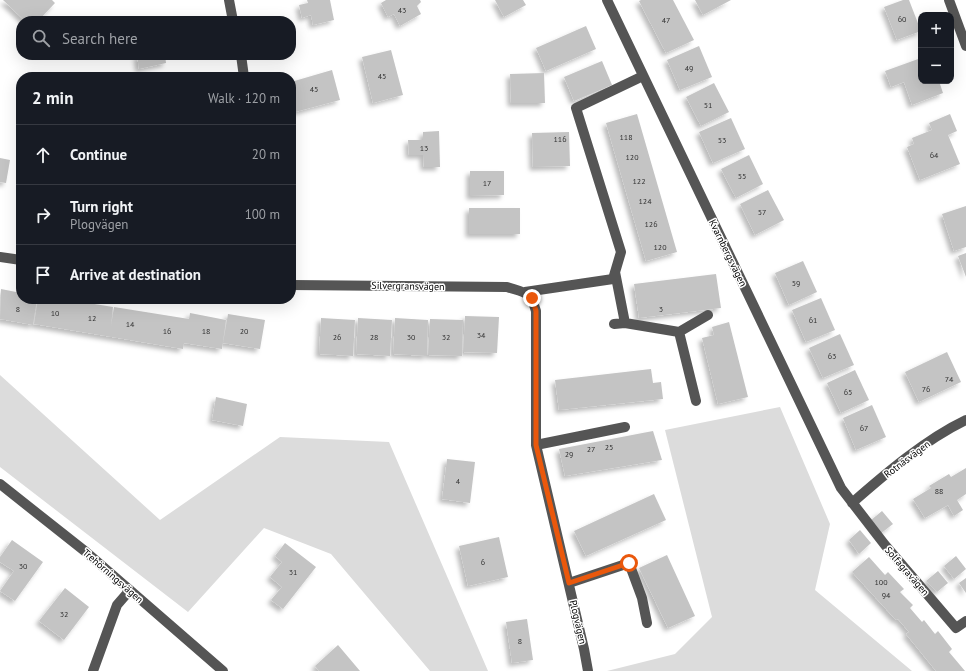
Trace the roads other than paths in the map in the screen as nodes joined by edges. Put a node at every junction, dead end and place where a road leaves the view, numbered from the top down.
1 (229, 0) edge
2 (607, 0) edge
3 (949, 0) edge
4 (232, 16) edge
5 (966, 46) edge
6 (241, 60) edge
7 (243, 72) edge
8 (643, 76) junction
9 (0, 257) edge
10 (16, 259) edge
11 (615, 272) junction
12 (296, 285) edge
13 (525, 292) junction
14 (708, 315) dead end
15 (625, 323) junction
16 (614, 324) dead end
17 (679, 332) junction
18 (696, 401) dead end
19 (966, 420) edge
20 (625, 427) dead end
21 (536, 445) junction
22 (0, 484) edge
23 (852, 503) junction
24 (569, 583) junction
25 (130, 590) junction
26 (966, 621) edge
27 (647, 623) dead end
28 (93, 671) edge
29 (223, 671) edge
30 (588, 671) edge

1 - 4 street
2 - 8 street, Kvarnbergsvägen
3 - 5 street
6 - 7 street
8 - 11 street
8 - 23 street, Kvarnbergsvägen
9 - 10 street
11 - 13 street
11 - 15 street
12 - 13 street, Silvergransvägen
13 - 21 street, Plogvägen
14 - 17 street
15 - 16 street
15 - 17 street
17 - 18 street
19 - 23 street, Rotnäsvägen
20 - 21 street
21 - 24 street, Plogvägen
22 - 25 street, Trehörningsvägen
23 - 26 street, Solfagravägen
24 - 27 street
24 - 30 street, Plogvägen
25 - 28 street
25 - 29 street, Trehörningsvägen

